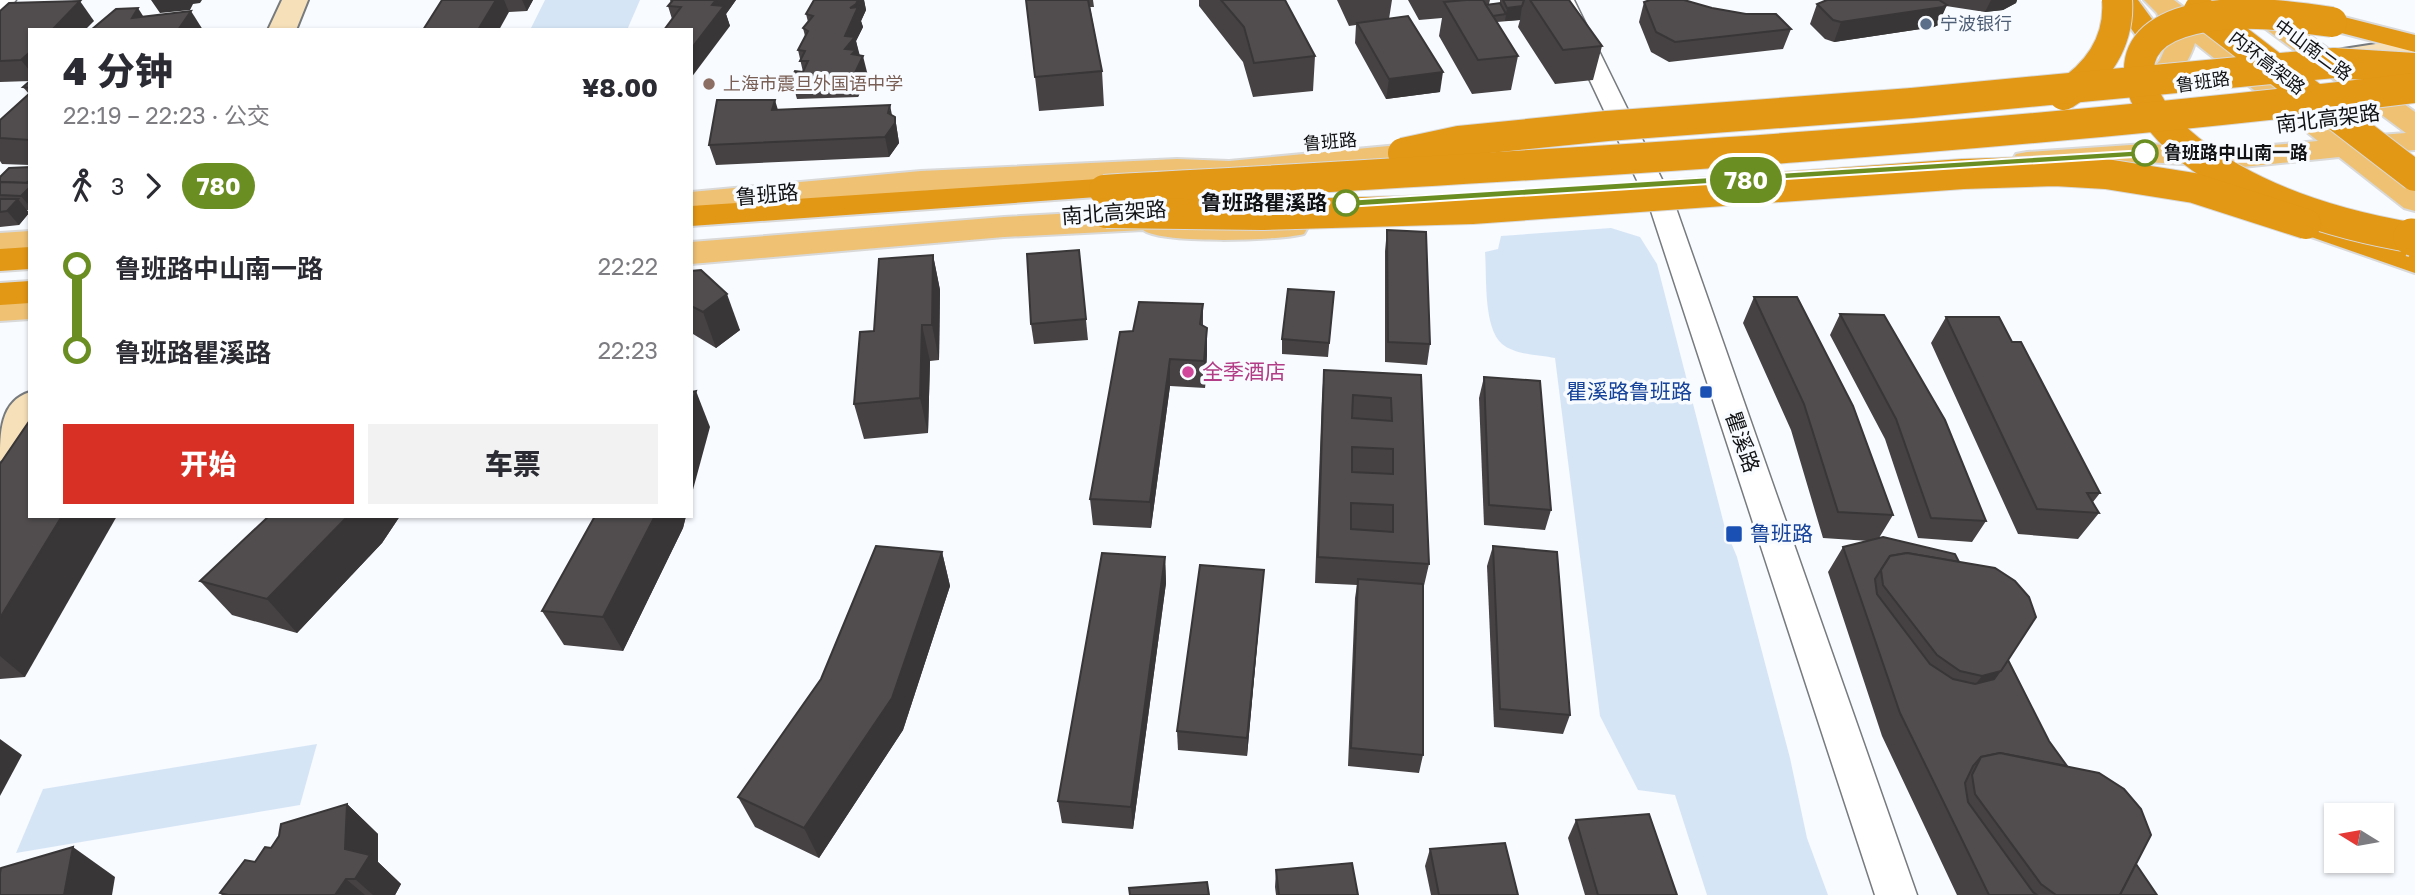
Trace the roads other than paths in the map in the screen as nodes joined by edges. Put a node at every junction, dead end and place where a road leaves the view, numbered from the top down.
1 (5, 0) edge
2 (295, 0) edge
3 (1563, 0) edge
4 (2120, 0) edge
5 (2216, 0) edge
6 (2243, 0) edge
7 (2271, 0) edge
8 (2172, 2) edge
9 (0, 5) edge
10 (2332, 22) junction
11 (283, 28) edge
12 (2365, 29) junction
13 (2415, 34) edge
14 (2415, 45) edge
15 (2145, 50) junction
16 (2338, 63) junction
17 (2415, 68) edge
18 (2252, 70) junction
19 (2082, 85) junction
20 (2415, 88) edge
21 (2151, 89) junction
22 (2039, 99) junction
23 (2415, 109) edge
24 (2415, 126) edge
25 (1624, 127) junction
26 (2335, 130) junction
27 (2415, 141) edge
28 (2377, 144) junction
29 (2415, 154) edge
30 (1377, 159) junction
31 (2412, 187) edge
32 (2194, 188) junction
33 (1658, 197) junction
34 (693, 202) edge
35 (2290, 204) junction
36 (1110, 209) junction
37 (693, 216) edge
38 (2326, 217) junction
39 (2415, 239) edge
40 (28, 242) edge
41 (693, 243) edge
42 (0, 244) edge
43 (693, 253) edge
44 (28, 258) edge
45 (0, 260) edge
46 (2415, 261) edge
47 (28, 292) edge
48 (0, 294) edge
49 (28, 307) edge
50 (0, 309) edge
51 (28, 408) edge
52 (0, 447) edge
53 (1896, 895) edge

1 - 9 street
2 - 11 main road
3 - 25 street, 瞿溪路
4 - 15 highway
4 - 19 highway, bridge
4 - 22 main road
5 - 29 highway, 内环高架路, bridge
6 - 16 main road, 中山南二路
7 - 10 highway, bridge
7 - 16 main road
8 - 18 main road
8 - 18 main road
8 - 21 main road
8 - 31 highway, 内环高架路, bridge
10 - 12 highway
10 - 15 highway, bridge
12 - 13 highway
12 - 14 highway
14 - 16 main road, 鲁班路
15 - 19 highway
15 - 35 highway, bridge
16 - 18 main road, 鲁班路
16 - 23 main road, 中山南二路
16 - 24 main road, 中山南二路
16 - 26 main road
17 - 30 highway, bridge
18 - 21 main road, 鲁班路
18 - 26 main road
19 - 30 highway, bridge
20 - 36 highway, 南北高架路, bridge
21 - 22 main road, 鲁班路
22 - 25 main road, 鲁班路
23 - 36 highway, 南北高架路, bridge
25 - 33 street, 瞿溪路
25 - 34 main road, 鲁班路
26 - 28 main road
26 - 31 main road
26 - 33 main road
27 - 28 main road
28 - 31 main road
30 - 36 highway, bridge
32 - 35 highway, bridge
32 - 36 highway, bridge
32 - 46 highway, bridge
33 - 36 main road
33 - 53 street, 瞿溪路
35 - 38 highway, bridge
36 - 37 highway, 南北高架路
36 - 41 highway, 南北高架路
36 - 43 main road
38 - 39 highway, bridge
38 - 46 highway, bridge
40 - 42 main road
44 - 45 highway
47 - 48 highway
49 - 50 main road
51 - 52 main road

